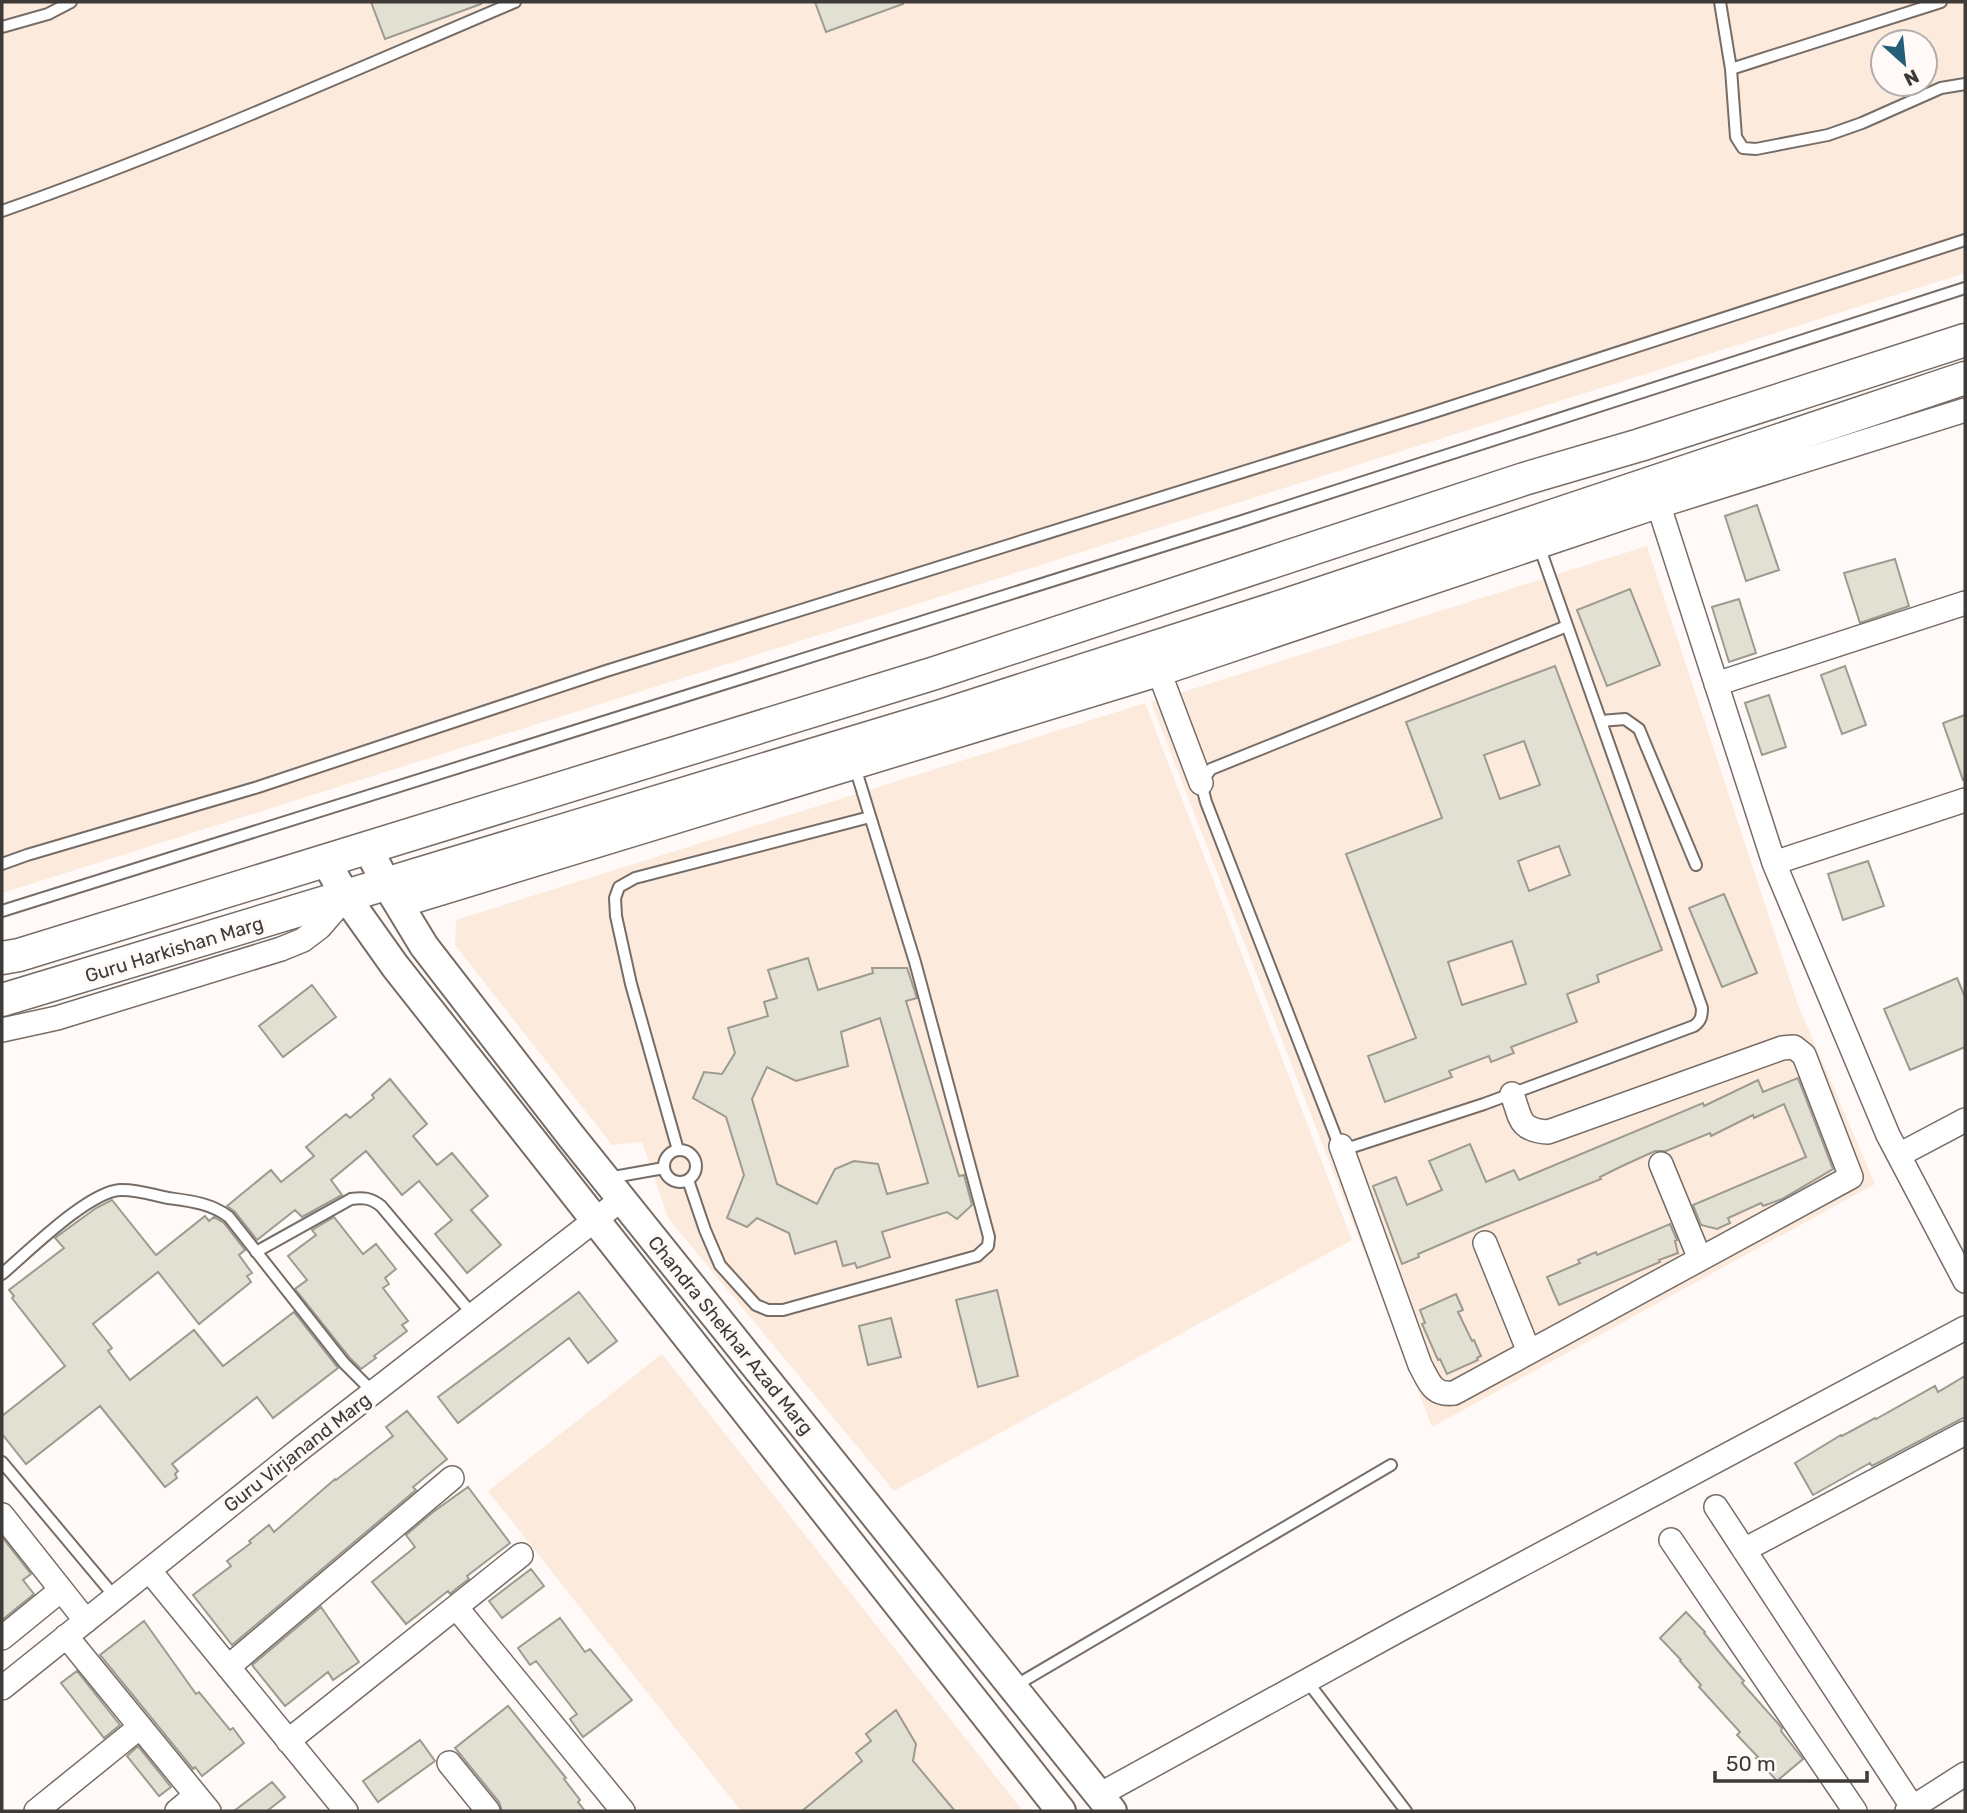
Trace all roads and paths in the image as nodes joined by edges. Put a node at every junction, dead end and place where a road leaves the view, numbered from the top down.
1 (71, 2) edge
2 (515, 2) edge
3 (1720, 2) edge
4 (1941, 2) edge
5 (2, 27) edge
6 (1731, 69) junction
7 (1965, 84) edge
8 (2, 211) edge
9 (1965, 240) edge
10 (1965, 288) edge
11 (1965, 340) edge
12 (1965, 378) edge
13 (1965, 410) edge
14 (1524, 479) junction
15 (1655, 494) junction
16 (1538, 533) junction
17 (1965, 603) edge
18 (1567, 626) junction
19 (1155, 661) junction
20 (1716, 684) junction
21 (1601, 722) junction
22 (851, 755) junction
23 (1200, 782) junction
24 (1965, 800) edge
25 (870, 817) junction
26 (367, 847) junction
27 (326, 860) junction
28 (1773, 863) junction
29 (2, 864) edge
30 (1696, 865) dead end
31 (393, 895) junction
32 (346, 897) junction
33 (2, 911) edge
34 (2, 958) edge
35 (2, 1000) edge
36 (2, 1030) edge
37 (1512, 1094) junction
38 (1965, 1120) edge
39 (1341, 1146) junction
40 (678, 1150) junction
41 (1899, 1155) junction
42 (1661, 1164) dead end
43 (664, 1168) junction
44 (688, 1180) junction
45 (614, 1189) junction
46 (595, 1220) junction
47 (1485, 1243) dead end
48 (256, 1252) junction
49 (1700, 1259) junction
50 (2, 1274) edge
51 (1965, 1281) edge
52 (473, 1315) junction
53 (1965, 1328) edge
54 (1529, 1352) junction
55 (373, 1392) junction
56 (1964, 1437) edge
57 (2, 1462) edge
58 (1391, 1465) dead end
59 (452, 1478) dead end
60 (1716, 1507) dead end
61 (2, 1515) edge
62 (1671, 1540) dead end
63 (1744, 1550) junction
64 (521, 1555) dead end
65 (149, 1570) junction
66 (61, 1590) junction
67 (115, 1597) junction
68 (456, 1607) junction
69 (86, 1621) junction
70 (66, 1636) junction
71 (2, 1638) edge
72 (228, 1667) junction
73 (1307, 1681) junction
74 (1013, 1687) junction
75 (2, 1688) edge
76 (140, 1727) junction
77 (288, 1741) junction
78 (449, 1763) dead end
79 (1965, 1774) edge
80 (202, 1803) edge
81 (1106, 1803) edge
82 (1910, 1810) edge
83 (36, 1811) edge
84 (177, 1811) edge
85 (346, 1811) edge
86 (488, 1811) edge
87 (623, 1811) edge
88 (1060, 1811) edge
89 (1406, 1811) edge
90 (1854, 1811) edge

1 - 5 lane
2 - 8 lane
3 - 6 lane
4 - 6 lane
6 - 7 lane
9 - 29 lane
10 - 33 lane
11 - 14 main road, Guru Harkishan Marg
12 - 15 main road, Guru Harkishan Marg
13 - 15 street
14 - 16 main road
14 - 26 main road, Guru Harkishan Marg
15 - 16 main road, Guru Harkishan Marg
15 - 20 street
16 - 18 lane
16 - 19 main road, Guru Harkishan Marg
17 - 20 street
18 - 21 lane
18 - 23 lane
19 - 22 main road, Guru Harkishan Marg
19 - 23 street
20 - 28 street
21 - 30 lane
21 - 37 lane
22 - 25 lane
22 - 31 main road, Guru Harkishan Marg
23 - 39 lane
24 - 28 street
25 - 40 lane
25 - 44 lane
26 - 27 main road, Guru Harkishan Marg
26 - 31 street, Chandra Shekhar Azad Marg
27 - 32 street, Chandra Shekhar Azad Marg
27 - 34 main road, Guru Harkishan Marg
28 - 41 street
31 - 32 main road, Guru Harkishan Marg
31 - 45 street, Chandra Shekhar Azad Marg
32 - 35 main road, Guru Harkishan Marg
32 - 36 street
32 - 46 street, Chandra Shekhar Azad Marg
37 - 39 lane
37 - 49 street
38 - 41 street
39 - 54 street
40 - 43 lane
40 - 44 lane
41 - 51 street
42 - 49 street
43 - 44 lane
43 - 45 lane
45 - 46 street, Guru Virjanand Marg
45 - 74 street, Chandra Shekhar Azad Marg
46 - 52 street, Guru Virjanand Marg
46 - 88 street, Chandra Shekhar Azad Marg
47 - 54 street
48 - 50 lane
48 - 52 lane
48 - 55 lane
49 - 54 street
52 - 55 street, Guru Virjanand Marg
53 - 73 street
55 - 65 street, Guru Virjanand Marg
56 - 63 street
57 - 67 lane
58 - 74 lane
59 - 72 street
60 - 63 street
61 - 66 street
62 - 90 street
63 - 82 street
64 - 68 street
65 - 67 street, Guru Virjanand Marg
65 - 72 street
66 - 69 street
66 - 71 street
67 - 69 street, Guru Virjanand Marg
68 - 77 street
68 - 87 street
69 - 70 street, Guru Virjanand Marg
70 - 75 street, Guru Virjanand Marg
70 - 76 street
72 - 77 street
73 - 81 street
73 - 89 lane
74 - 81 street, Chandra Shekhar Azad Marg
76 - 80 street
76 - 83 street
77 - 85 street
78 - 86 street
79 - 82 street
80 - 84 street

